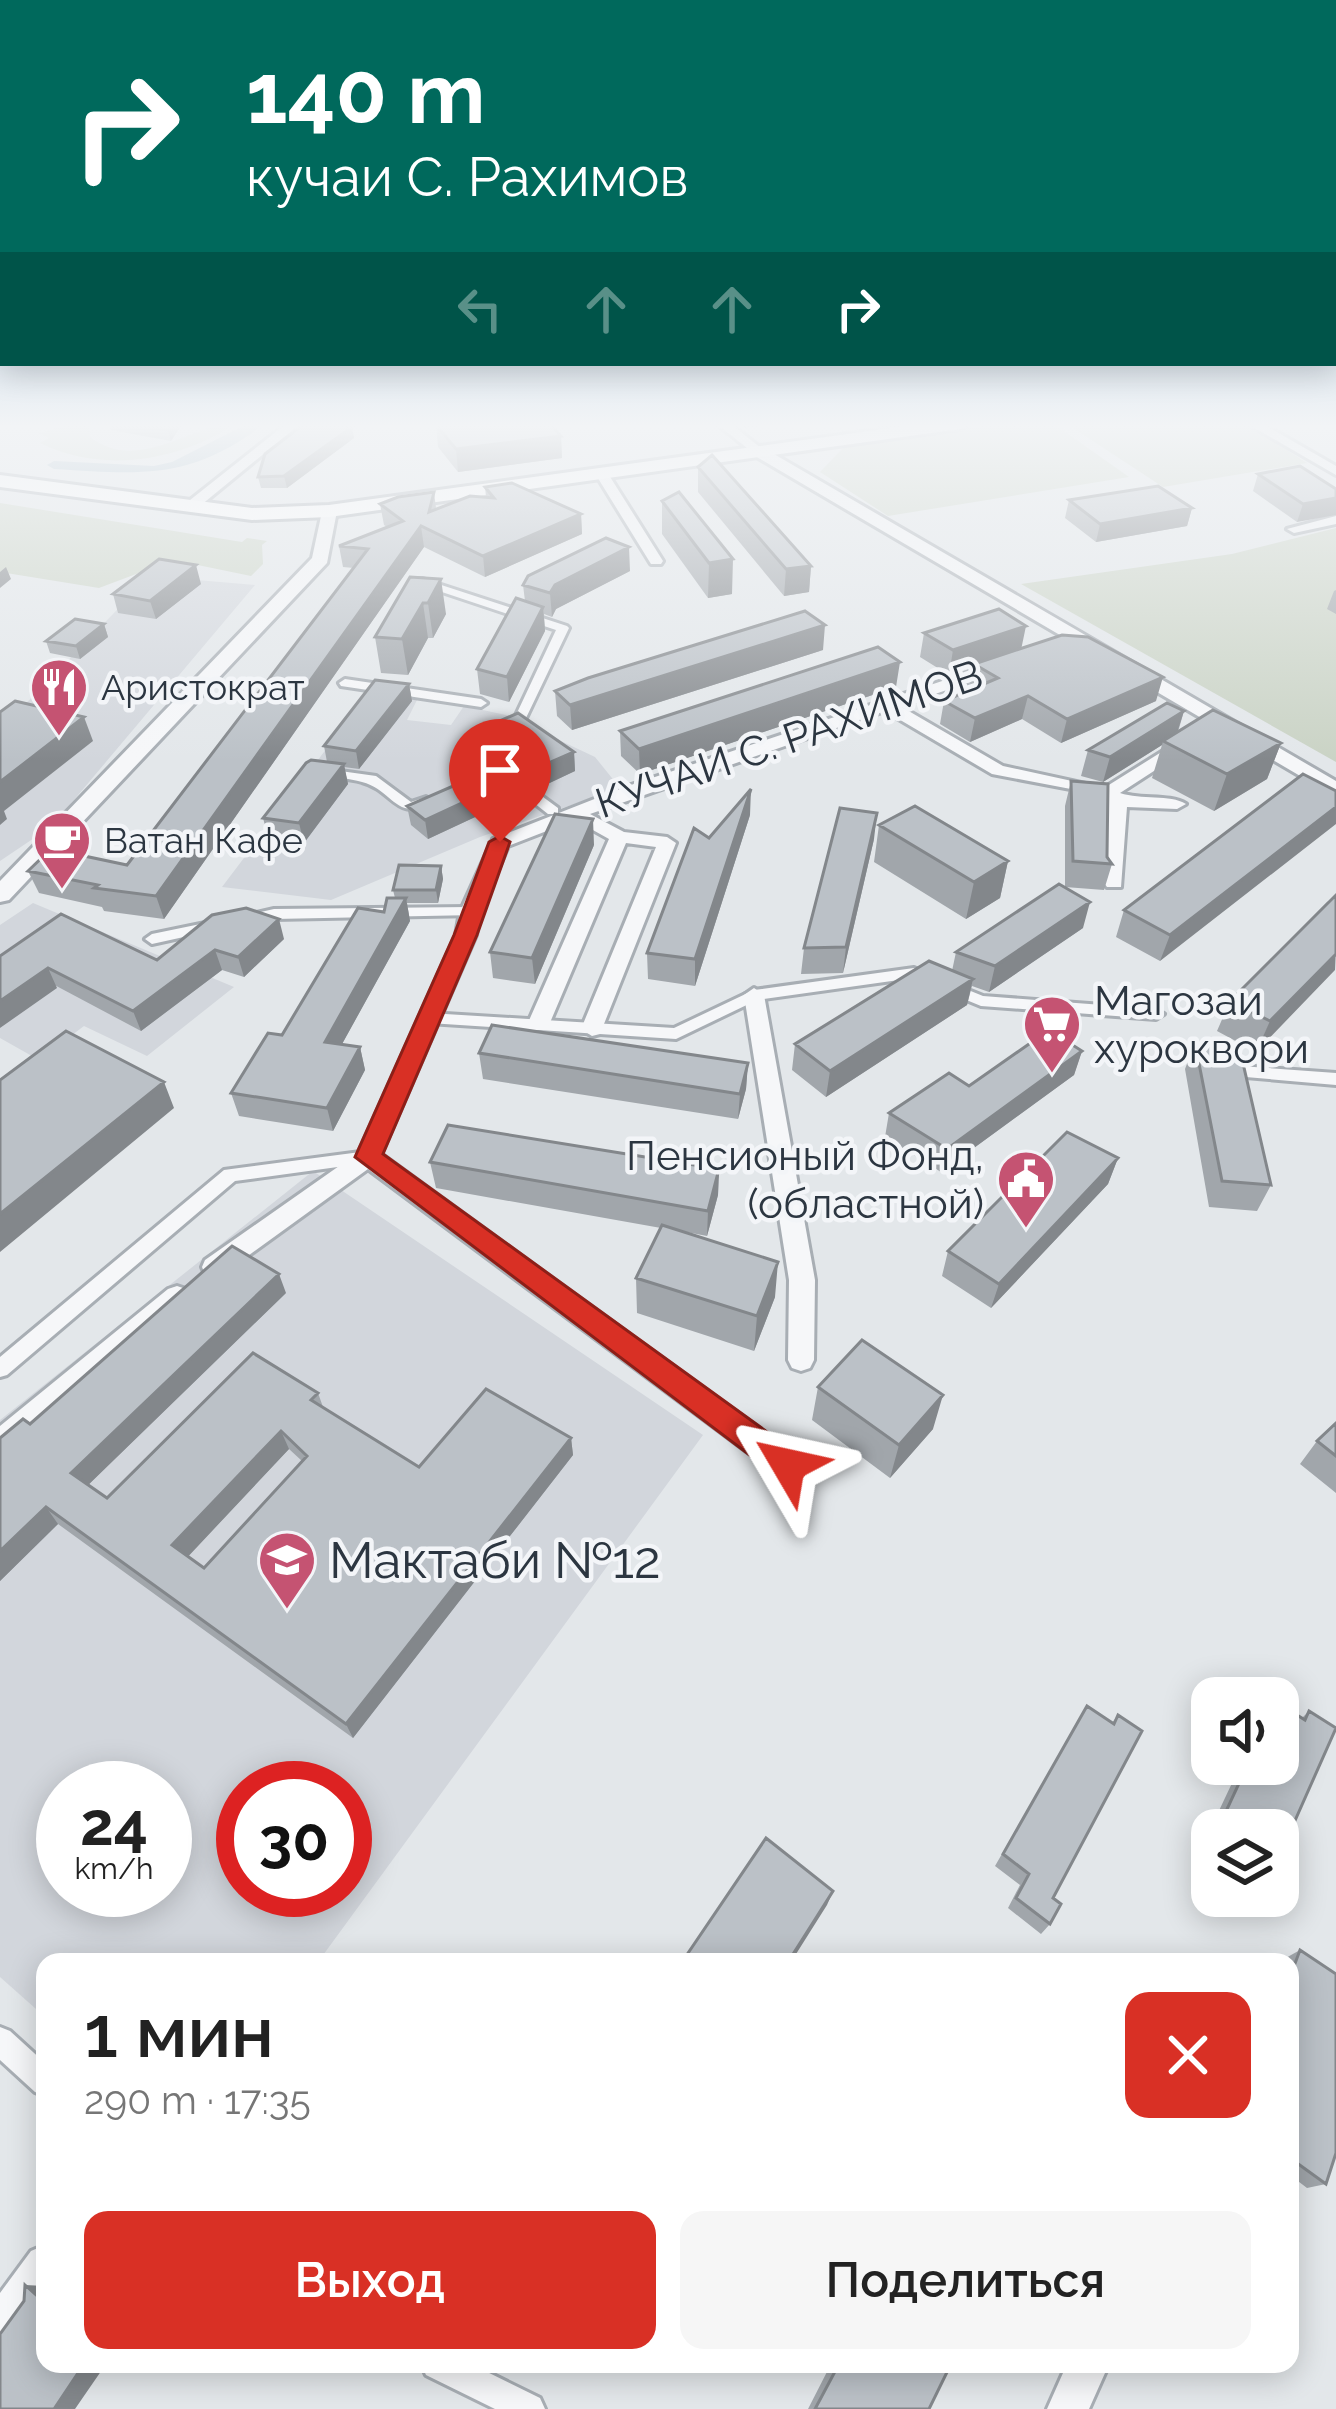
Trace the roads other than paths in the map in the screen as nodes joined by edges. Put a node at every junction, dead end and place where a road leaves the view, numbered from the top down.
1 (325, 536) edge
2 (641, 536) edge
3 (902, 536) edge
4 (656, 561) dead end
5 (413, 580) edge
6 (1078, 640) junction
7 (1045, 652) edge
8 (1025, 658) edge
9 (345, 683) dead end
10 (481, 703) dead end
11 (886, 705) junction
12 (522, 715) edge
13 (1190, 741) edge
14 (310, 770) edge
15 (483, 777) edge
16 (1336, 790) edge
17 (447, 792) edge
18 (1112, 797) junction
19 (1177, 804) dead end
20 (553, 812) edge
21 (576, 813) junction
22 (619, 836) junction
23 (1114, 883) edge
24 (0, 895) edge
25 (470, 912) junction
26 (152, 939) dead end
27 (754, 994) junction
28 (1156, 1014) dead end
29 (429, 1018) junction
30 (538, 1025) junction
31 (592, 1029) junction
32 (1240, 1072) edge
33 (1336, 1079) edge
34 (368, 1157) junction
35 (801, 1360) dead end
36 (0, 1369) edge
37 (0, 1443) edge
38 (788, 1465) dead end
39 (0, 2041) edge
40 (36, 2074) edge
41 (36, 2277) edge
42 (0, 2327) edge
43 (455, 2373) edge
44 (1084, 2373) edge
45 (529, 2409) edge
46 (1068, 2409) edge

1 - 24 street
2 - 4 street
3 - 6 street
5 - 12 street
6 - 7 street
6 - 16 street
8 - 11 street, КУЧАИ С. РАХИМОВ
9 - 10 street
11 - 18 street
11 - 21 street, КУЧАИ С. РАХИМОВ
13 - 18 street
14 - 17 street
15 - 20 street
18 - 19 street
18 - 23 street
21 - 22 street
21 - 25 street, КУЧАИ С. РАХИМОВ
22 - 30 street
22 - 31 street
25 - 26 street
25 - 29 street, КУЧАИ С. РАХИМОВ
27 - 28 street
27 - 31 street
27 - 35 street
29 - 30 street
29 - 34 street, КУЧАИ С. РАХИМОВ
30 - 31 street
32 - 33 street
34 - 36 street
34 - 37 street
34 - 38 street
39 - 40 street
41 - 42 street
43 - 45 street
44 - 46 street

